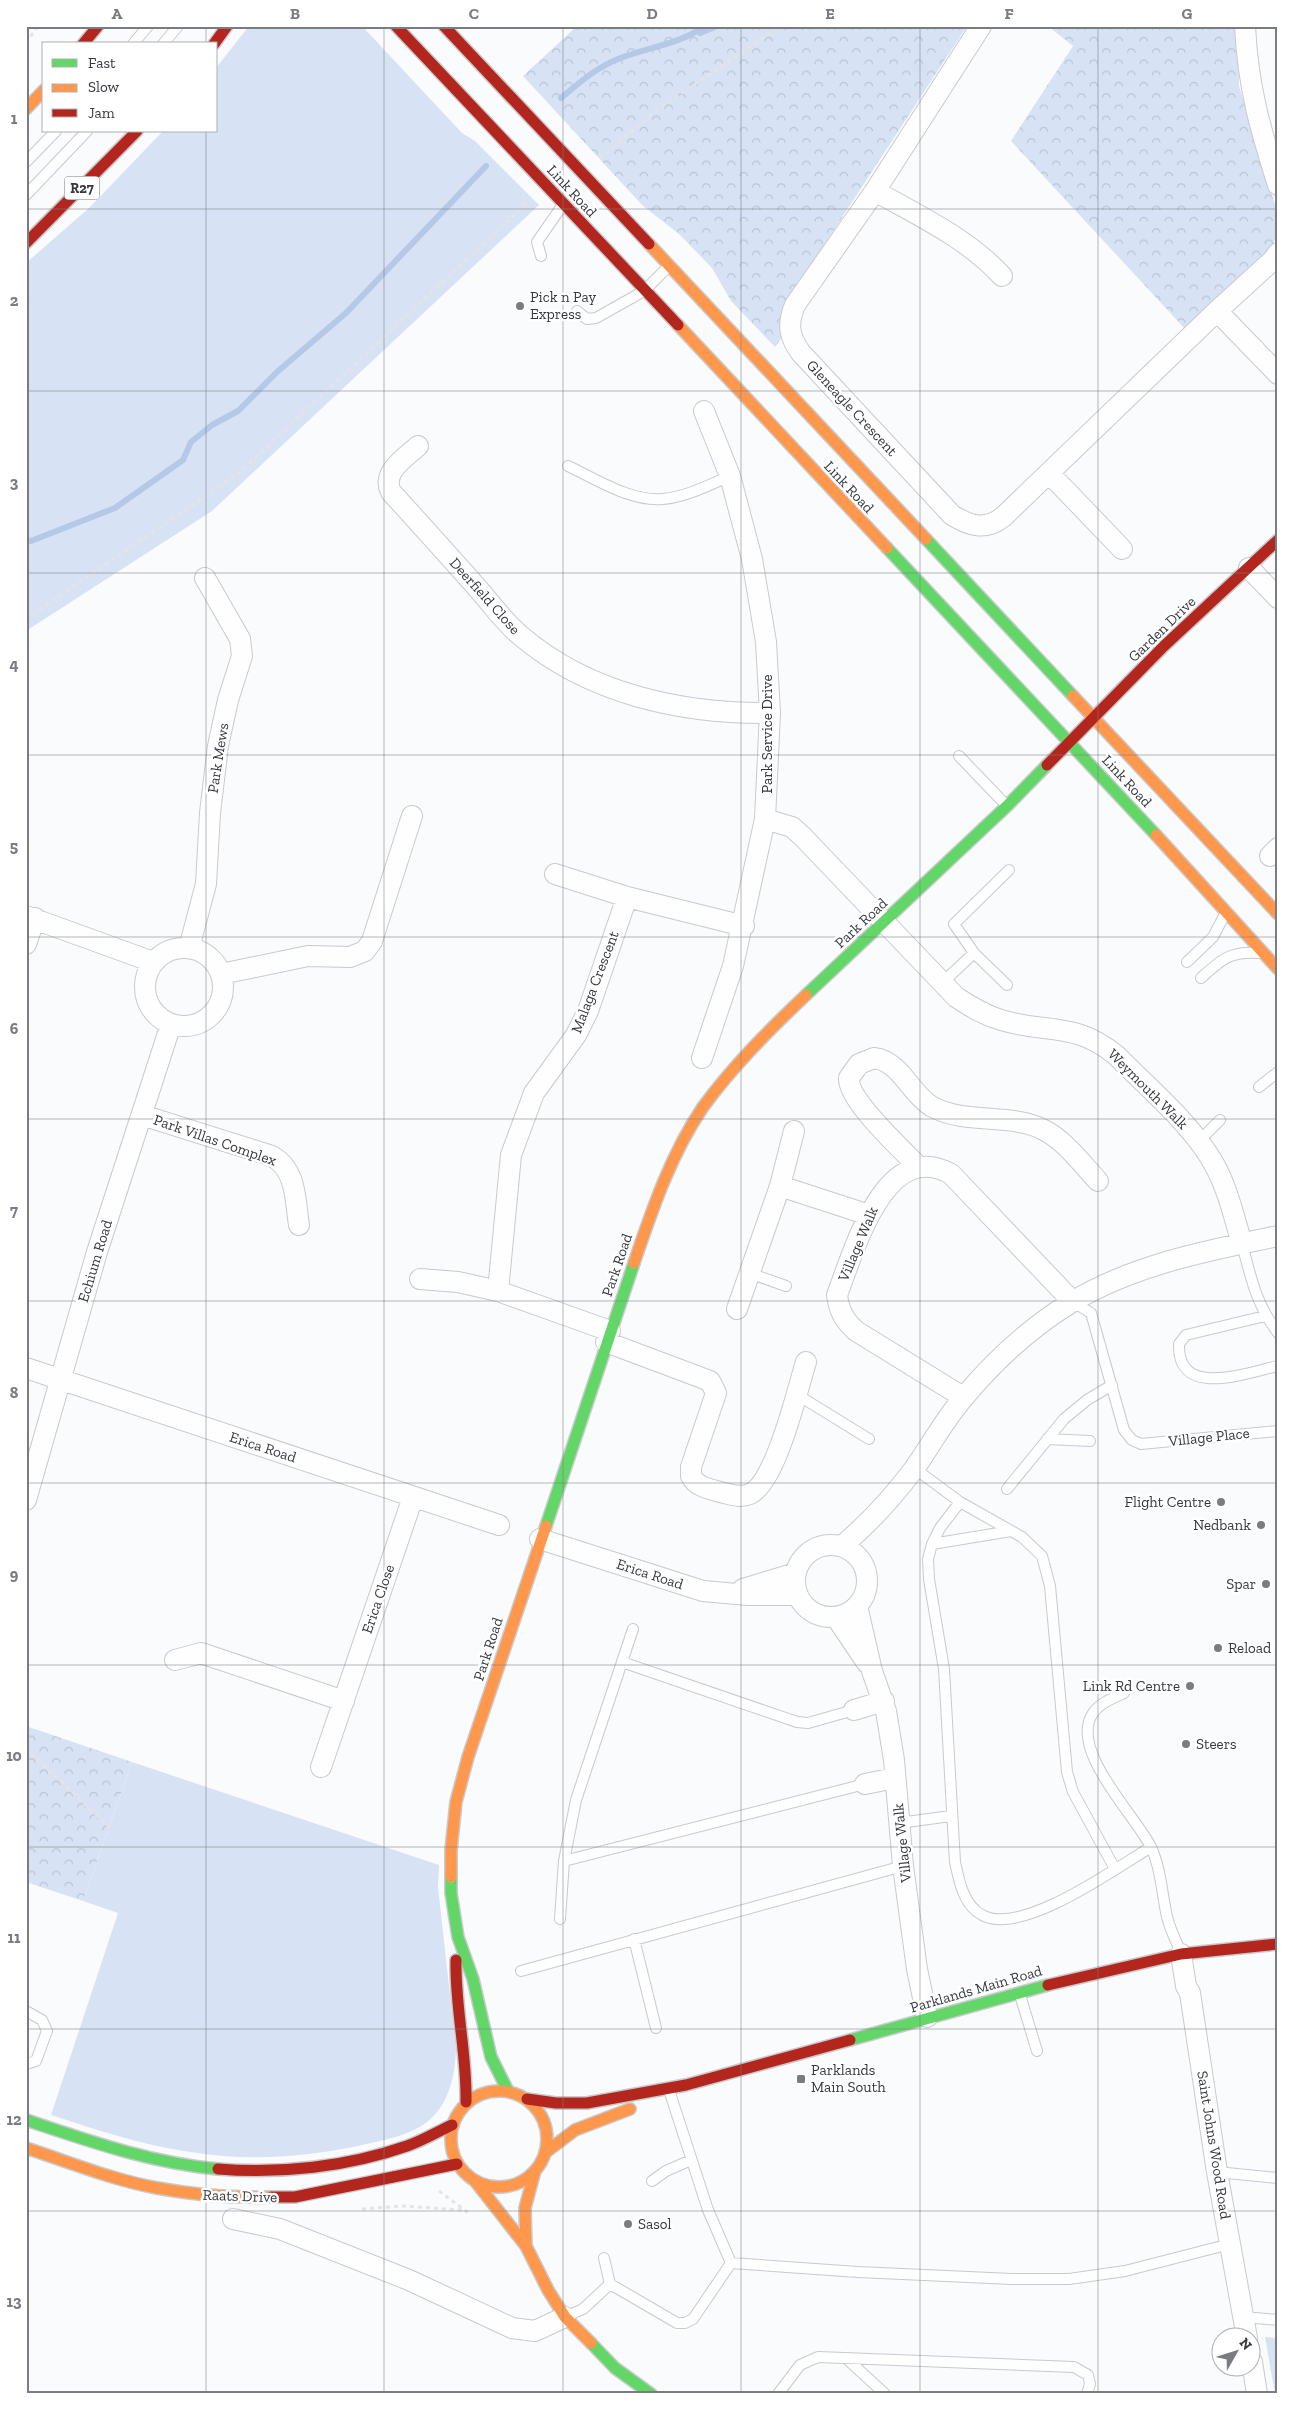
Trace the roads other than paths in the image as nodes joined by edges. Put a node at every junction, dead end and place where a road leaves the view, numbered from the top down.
1 (98, 26) edge
2 (148, 26) edge
3 (178, 26) edge
4 (227, 26) edge
5 (396, 26) edge
6 (444, 26) edge
7 (981, 26) edge
8 (1245, 26) edge
9 (85, 42) edge
10 (135, 42) edge
11 (165, 42) edge
12 (215, 42) edge
13 (42, 92) edge
14 (26, 109) edge
15 (55, 132) edge
16 (86, 132) edge
17 (136, 132) edge
18 (26, 162) edge
19 (1278, 185) edge
20 (875, 191) junction
21 (26, 195) edge
22 (563, 204) junction
23 (26, 244) edge
24 (1278, 254) edge
25 (541, 256) dead end
26 (670, 266) junction
27 (1002, 276) dead end
28 (644, 291) junction
29 (577, 311) dead end
30 (1218, 311) junction
31 (1278, 374) edge
32 (704, 411) dead end
33 (418, 446) dead end
34 (568, 466) dead end
35 (1049, 473) junction
36 (730, 476) junction
37 (1278, 540) edge
38 (1122, 548) dead end
39 (1249, 568) junction
40 (205, 578) dead end
41 (1278, 598) edge
42 (770, 713) junction
43 (1094, 718) junction
44 (1070, 742) junction
45 (959, 756) dead end
46 (1007, 806) junction
47 (412, 816) dead end
48 (765, 819) junction
49 (1009, 870) dead end
50 (555, 874) dead end
51 (627, 897) junction
52 (1227, 911) junction
53 (1278, 914) edge
54 (30, 917) edge
55 (883, 922) junction
56 (744, 926) junction
57 (26, 944) edge
58 (190, 948) junction
59 (974, 953) junction
60 (1264, 954) junction
61 (153, 962) junction
62 (1187, 962) dead end
63 (1278, 969) edge
64 (221, 974) junction
65 (1201, 978) dead end
66 (942, 983) junction
67 (1008, 985) dead end
68 (171, 1024) junction
69 (702, 1058) dead end
70 (1278, 1072) edge
71 (1259, 1087) dead end
72 (142, 1115) junction
73 (1220, 1120) dead end
74 (794, 1131) dead end
75 (1199, 1141) junction
76 (918, 1166) junction
77 (1098, 1181) dead end
78 (780, 1186) junction
79 (868, 1215) junction
80 (299, 1225) dead end
81 (1278, 1236) edge
82 (1242, 1244) junction
83 (749, 1273) junction
84 (420, 1279) dead end
85 (786, 1286) dead end
86 (498, 1291) junction
87 (1073, 1302) junction
88 (737, 1309) dead end
89 (1265, 1316) junction
90 (1278, 1333) edge
91 (608, 1336) junction
92 (806, 1362) dead end
93 (1278, 1366) edge
94 (26, 1368) edge
95 (60, 1379) junction
96 (1112, 1385) junction
97 (796, 1394) junction
98 (963, 1397) junction
99 (1278, 1430) edge
100 (870, 1439) dead end
101 (1047, 1439) junction
102 (1090, 1441) dead end
103 (914, 1468) junction
104 (1008, 1489) dead end
105 (413, 1497) junction
106 (26, 1500) edge
107 (960, 1502) junction
108 (885, 1505) junction
109 (499, 1525) dead end
110 (1010, 1531) junction
111 (540, 1539) junction
112 (932, 1544) junction
113 (842, 1546) junction
114 (862, 1561) junction
115 (796, 1573) junction
116 (734, 1592) junction
117 (798, 1594) junction
118 (857, 1606) junction
119 (836, 1617) junction
120 (633, 1629) dead end
121 (175, 1660) dead end
122 (622, 1662) junction
123 (872, 1671) junction
124 (1124, 1692) dead end
125 (344, 1701) junction
126 (884, 1701) junction
127 (854, 1710) joint
128 (321, 1767) dead end
129 (895, 1778) junction
130 (865, 1784) joint
131 (951, 1816) junction
132 (899, 1823) junction
133 (1151, 1847) junction
134 (564, 1861) junction
135 (904, 1866) junction
136 (1115, 1868) junction
137 (560, 1919) dead end
138 (458, 1937) junction
139 (634, 1939) junction
140 (1278, 1944) edge
141 (1181, 1954) junction
142 (521, 1971) dead end
143 (1019, 1991) junction
144 (26, 2011) edge
145 (927, 2017) junction
146 (656, 2028) dead end
147 (1037, 2051) dead end
148 (26, 2064) edge
149 (669, 2090) junction
150 (508, 2091) junction
151 (527, 2099) junction
152 (466, 2102) junction
153 (26, 2120) edge
154 (452, 2125) junction
155 (26, 2148) edge
156 (546, 2152) junction
157 (691, 2160) junction
158 (457, 2164) junction
159 (535, 2171) junction
160 (1218, 2172) junction
161 (1278, 2178) edge
162 (475, 2181) junction
163 (652, 2181) dead end
164 (233, 2219) dead end
165 (1230, 2244) junction
166 (526, 2246) junction
167 (604, 2258) dead end
168 (731, 2263) junction
169 (610, 2284) junction
170 (1244, 2316) junction
171 (565, 2317) junction
172 (1278, 2320) edge
173 (1246, 2328) edge
174 (847, 2359) junction
175 (1254, 2378) edge
176 (651, 2394) edge
177 (778, 2394) edge
178 (886, 2394) edge
179 (1087, 2394) edge
180 (1257, 2394) edge

1 - 9 street
2 - 10 lane
3 - 11 lane
4 - 12 street
5 - 22 street, Link Road
6 - 26 street, Link Road
7 - 20 street, Gleneagle Crescent
8 - 19 street
13 - 14 street
15 - 18 lane
16 - 21 lane
17 - 23 street, R27
20 - 27 street
20 - 35 street, Gleneagle Crescent
22 - 25 lane
22 - 28 street, Link Road
24 - 30 street, Gleneagle Crescent
26 - 28 lane
26 - 43 street, Link Road
28 - 29 lane
28 - 44 street, Link Road
30 - 31 street
30 - 35 street, Gleneagle Crescent
32 - 36 street, Park Service Drive
33 - 42 street, Deerfield Close
34 - 36 lane
35 - 38 street
36 - 42 street, Park Service Drive
37 - 39 street, Garden Drive
39 - 41 street
39 - 43 street, Garden Drive
40 - 58 street, Park Mews
42 - 48 street, Park Service Drive
43 - 44 street, Garden Drive
43 - 53 street, Link Road
44 - 46 street, Park Road
44 - 52 street, Link Road
45 - 46 lane
46 - 55 street, Park Road
47 - 64 street
48 - 55 street, Weymouth Walk
48 - 56 street, Park Service Drive
49 - 59 lane
50 - 51 street
51 - 56 street
51 - 86 street, Malaga Crescent
52 - 60 street, Link Road
52 - 62 lane
54 - 57 street
54 - 61 street
55 - 66 street, Weymouth Walk
55 - 91 street, Park Road
56 - 69 street, Park Service Drive
58 - 61 street
58 - 64 street
59 - 66 lane
59 - 67 lane
60 - 63 street, Link Road
60 - 65 lane
61 - 68 street
64 - 68 street
66 - 75 street, Weymouth Walk
68 - 72 street, Echium Road
70 - 71 lane
72 - 80 street, Park Villas Complex
72 - 95 street, Echium Road
73 - 75 lane
74 - 78 street
75 - 82 street, Weymouth Walk
76 - 77 street
76 - 79 street, Village Walk
76 - 87 street
78 - 79 street
78 - 83 street
79 - 98 street, Village Walk
81 - 82 street
82 - 87 street
82 - 89 lane
83 - 85 lane
83 - 88 street
84 - 86 street
86 - 91 street
87 - 96 lane
87 - 98 street
89 - 90 lane
89 - 93 lane
91 - 97 street
91 - 111 street, Park Road
92 - 97 street
94 - 95 street, Erica Road
95 - 105 street, Erica Road
95 - 106 street, Echium Road
96 - 99 lane, Village Place
96 - 101 lane
97 - 100 lane
98 - 103 street
101 - 102 lane
101 - 104 lane
103 - 107 lane
103 - 108 street
105 - 109 street, Erica Road
105 - 125 street, Erica Close
107 - 110 lane
107 - 112 lane
108 - 113 street
108 - 114 street
110 - 112 lane
110 - 136 lane
111 - 116 street, Erica Road
111 - 138 street, Park Road
112 - 131 lane
113 - 114 street
113 - 115 street
114 - 118 street
115 - 116 street, Erica Road
115 - 117 street
116 - 117 street, Erica Road
117 - 119 street
118 - 119 street
118 - 123 street, Village Walk
119 - 123 street, Village Walk
120 - 122 lane
121 - 125 street
122 - 127 lane
122 - 134 lane
123 - 126 street, Village Walk
124 - 133 lane
125 - 128 street, Erica Close
126 - 127 street
126 - 129 street, Village Walk
129 - 130 street
129 - 132 street, Village Walk
130 - 134 lane
131 - 132 lane
131 - 136 lane
132 - 135 street, Village Walk
133 - 136 lane
133 - 141 lane
134 - 137 lane
135 - 139 lane
135 - 145 street, Village Walk
138 - 150 street, Park Road
138 - 152 street, Park Road
139 - 142 lane
139 - 146 lane
140 - 141 street, Parklands Main Road
141 - 143 street, Parklands Main Road
141 - 160 street, Saint Johns Wood Road
143 - 145 street, Parklands Main Road
143 - 147 lane
144 - 148 lane
145 - 149 street, Parklands Main Road
149 - 151 street, Parklands Main Road
149 - 156 street, Parklands Main Road
149 - 157 lane
150 - 151 street
150 - 152 street
151 - 156 street
152 - 154 street
153 - 154 street, Raats Drive
154 - 158 street
155 - 158 street, Raats Drive
156 - 159 street
157 - 163 lane
157 - 168 lane
158 - 162 street
159 - 162 street
159 - 166 street
160 - 161 lane
160 - 165 street, Saint Johns Wood Road
162 - 166 street
164 - 171 street, Raats Drive
165 - 168 lane
165 - 170 street, Saint Johns Wood Road
166 - 171 street
167 - 169 lane
168 - 169 lane
169 - 171 lane
170 - 172 lane
170 - 173 street, Saint Johns Wood Road
171 - 176 street
174 - 177 lane
174 - 178 lane
174 - 179 lane
175 - 180 street

